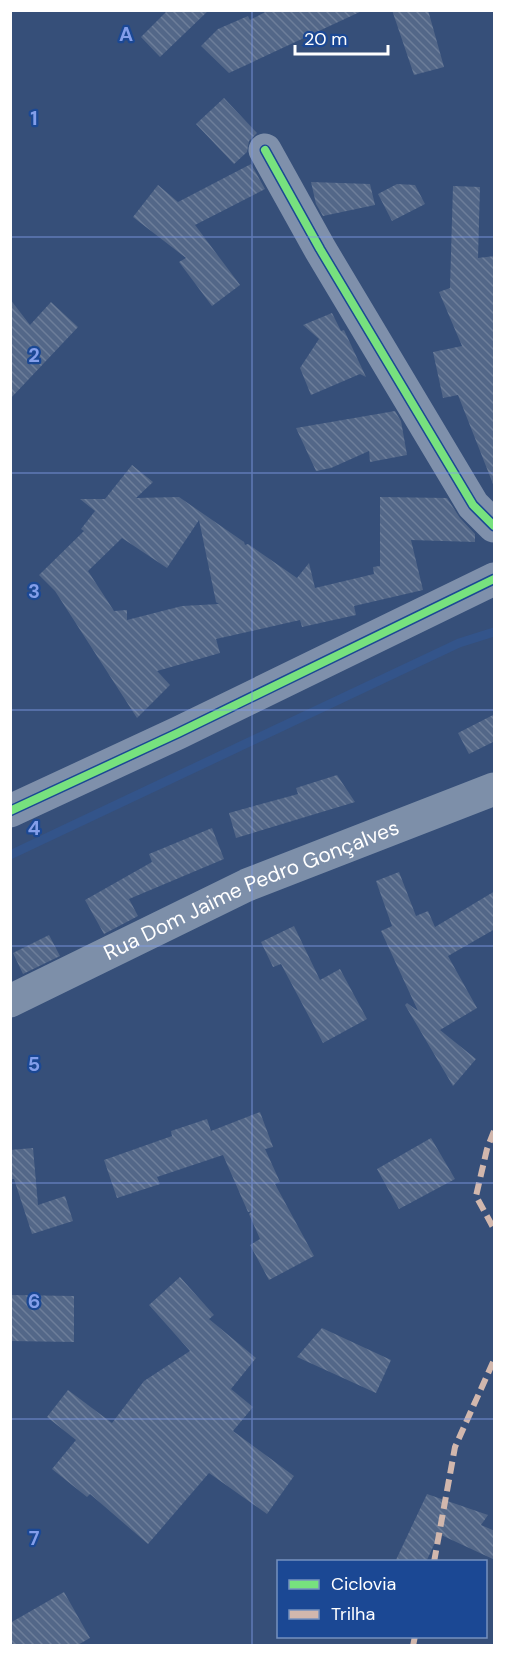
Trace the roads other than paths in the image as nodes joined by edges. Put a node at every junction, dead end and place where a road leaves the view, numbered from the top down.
1 (265, 150) dead end
2 (495, 526) edge
3 (495, 579) edge
4 (495, 789) edge
5 (10, 811) edge
6 (10, 1001) edge

1 - 2 street
3 - 5 street
4 - 6 main road, Rua Dom Jaime Pedro Gonçalves

